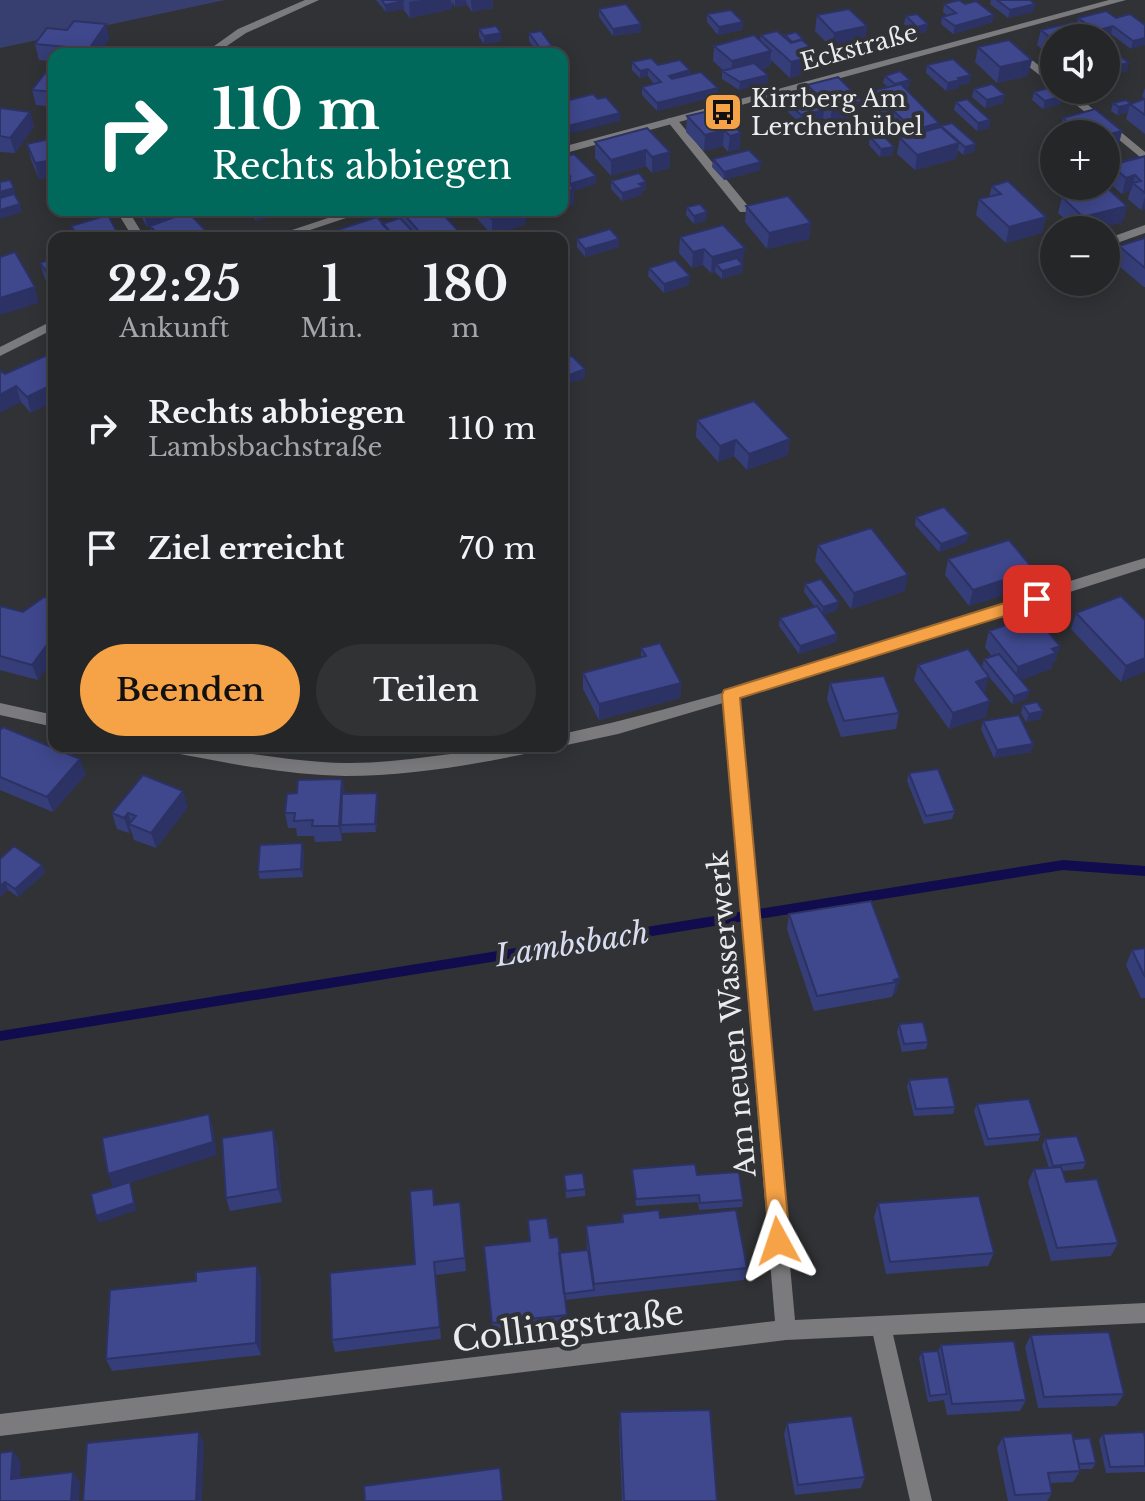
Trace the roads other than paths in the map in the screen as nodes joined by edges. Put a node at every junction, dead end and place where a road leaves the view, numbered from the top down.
1 (314, 0) edge
2 (1121, 0) edge
3 (996, 35) junction
4 (217, 48) edge
5 (1040, 71) edge
6 (1080, 104) edge
7 (672, 120) junction
8 (568, 149) edge
9 (1145, 158) edge
10 (744, 209) edge
11 (345, 216) edge
12 (1145, 229) edge
13 (293, 232) edge
14 (1120, 238) edge
15 (48, 327) edge
16 (0, 352) edge
17 (1145, 563) edge
18 (730, 695) junction
19 (0, 709) edge
20 (48, 720) edge
21 (568, 739) edge
22 (204, 752) edge
23 (507, 752) edge
24 (1145, 1313) edge
25 (881, 1326) junction
26 (786, 1330) junction
27 (0, 1425) edge
28 (921, 1501) edge

1 - 4 street
2 - 3 street, Eckstraße
3 - 5 street
3 - 7 street, Eckstraße
6 - 9 street
7 - 8 street, Eckstraße
7 - 10 street
11 - 13 street
12 - 14 street
15 - 16 street
17 - 18 street
18 - 21 street
18 - 26 street, Am neuen Wasserwerk
19 - 20 street
22 - 23 street
24 - 25 street, Collingstraße
25 - 26 street, Collingstraße
25 - 28 street
26 - 27 street, Collingstraße

